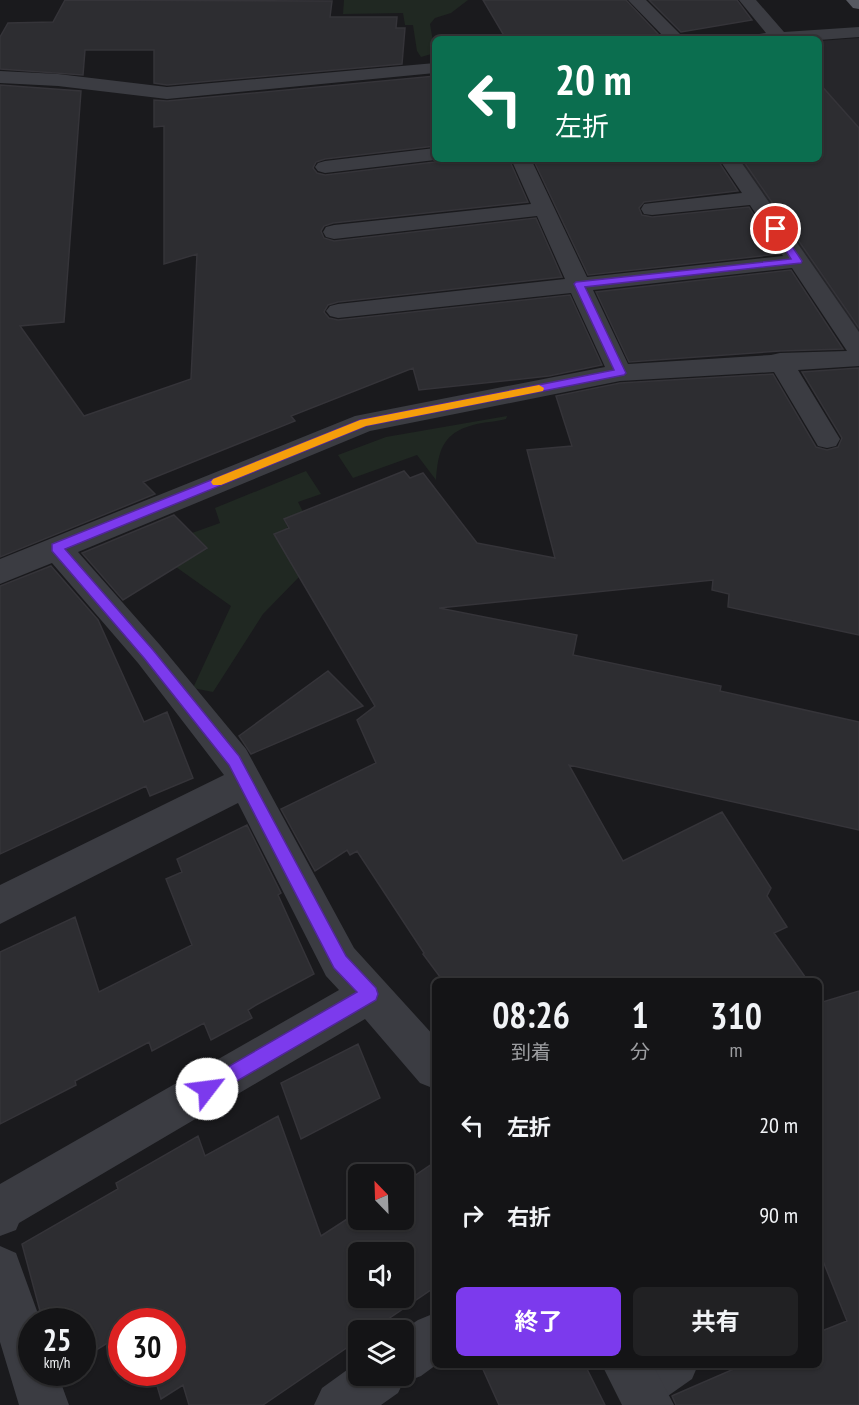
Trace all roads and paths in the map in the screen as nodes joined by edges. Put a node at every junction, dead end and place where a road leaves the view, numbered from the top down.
1 (636, 0) edge
2 (747, 0) edge
3 (854, 0) edge
4 (859, 4) edge
5 (859, 32) edge
6 (673, 36) edge
7 (777, 36) edge
8 (806, 36) edge
9 (432, 68) edge
10 (0, 77) edge
11 (432, 154) edge
12 (522, 162) edge
13 (731, 162) edge
14 (325, 167) dead end
15 (755, 198) junction
16 (544, 209) junction
17 (652, 209) dead end
18 (334, 232) dead end
19 (797, 261) junction
20 (579, 284) junction
21 (338, 311) dead end
22 (859, 350) edge
23 (859, 358) edge
24 (780, 362) junction
25 (620, 373) junction
26 (827, 439) dead end
27 (57, 548) junction
28 (0, 572) edge
29 (245, 782) junction
30 (0, 904) edge
31 (370, 994) junction
32 (432, 1065) edge
33 (0, 1214) edge
34 (0, 1269) edge
35 (18, 1324) edge
36 (432, 1339) edge
37 (414, 1352) edge
38 (38, 1386) edge
39 (367, 1386) edge
40 (44, 1405) edge
41 (339, 1405) edge

1 - 6 street
2 - 7 street
3 - 4 main road
5 - 8 street
9 - 10 street
11 - 14 street
12 - 16 street
13 - 15 street
15 - 17 street
15 - 19 street
16 - 18 street
16 - 20 street
19 - 20 street
19 - 22 street
20 - 21 street
20 - 25 street
23 - 24 street
24 - 25 street
24 - 26 street
25 - 27 street
27 - 28 street
27 - 29 street
29 - 30 street
29 - 31 street
31 - 32 street
31 - 33 street
34 - 35 street
36 - 37 street
38 - 40 street
39 - 41 street

